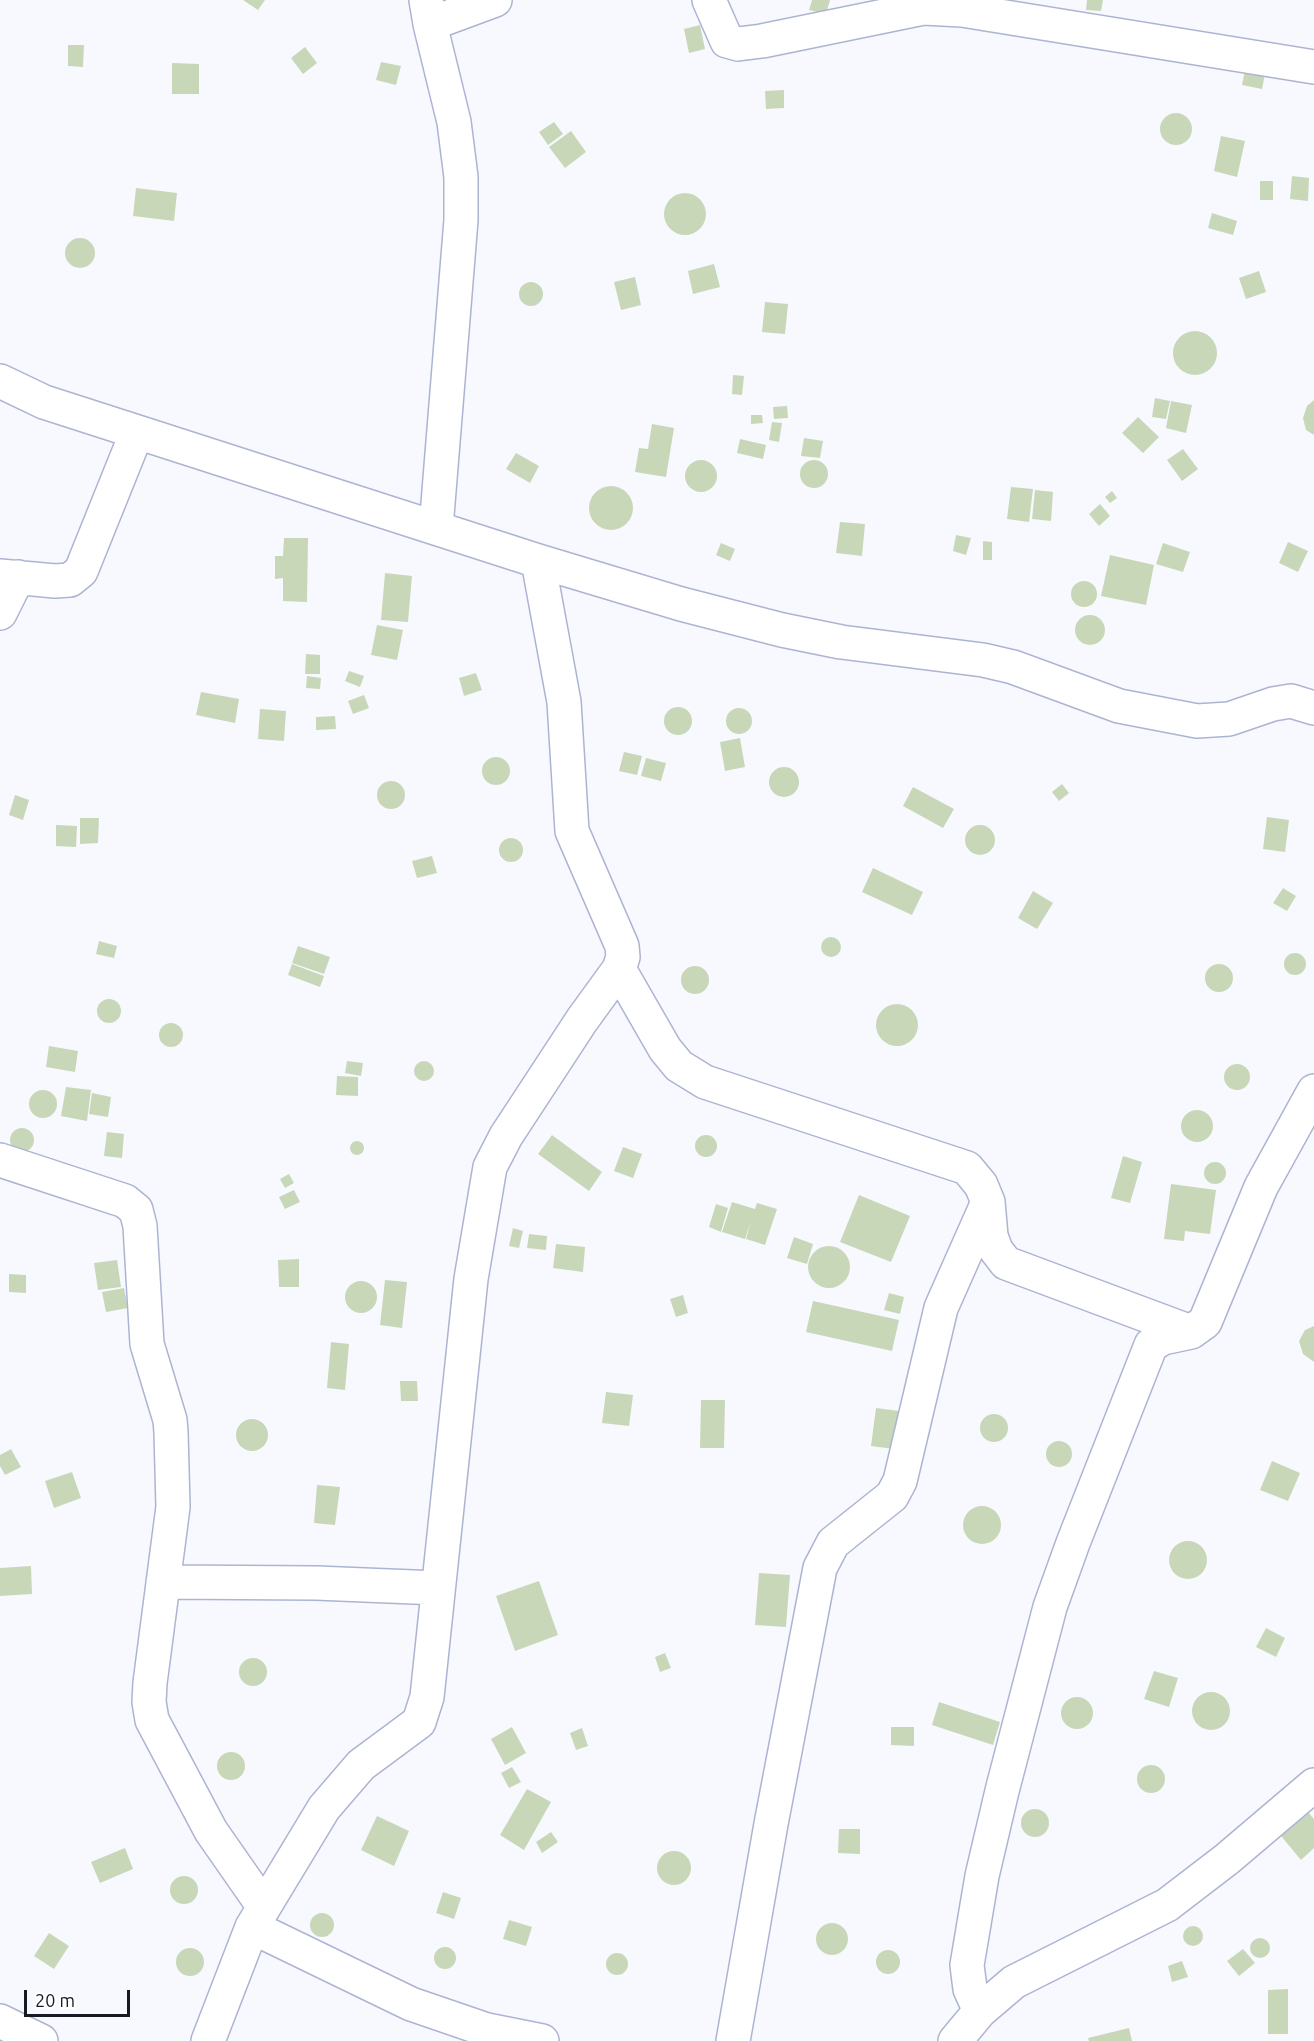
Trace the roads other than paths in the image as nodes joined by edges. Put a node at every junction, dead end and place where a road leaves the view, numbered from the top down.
1 (495, 0) edge
2 (709, 0) edge
3 (428, 12) edge
4 (1314, 67) edge
5 (0, 381) edge
6 (137, 432) junction
7 (436, 528) junction
8 (538, 561) junction
9 (9, 577) edge
10 (0, 613) edge
11 (1314, 708) edge
12 (619, 969) junction
13 (1314, 1091) edge
14 (0, 1160) edge
15 (988, 1202) junction
16 (1191, 1332) junction
17 (163, 1582) junction
18 (438, 1588) junction
19 (1314, 1785) edge
20 (258, 1917) junction
21 (980, 2011) junction
22 (0, 2021) edge
23 (41, 2041) edge
24 (208, 2041) edge
25 (542, 2041) edge
26 (733, 2041) edge
27 (955, 2041) edge

1 - 3 street
2 - 4 street
3 - 7 street
5 - 6 street
6 - 7 street
6 - 9 street
7 - 8 street
8 - 11 street
8 - 12 street
9 - 10 street
12 - 15 street
12 - 18 street
13 - 16 street
14 - 17 street
15 - 16 street
15 - 26 street
16 - 21 street
17 - 18 street
17 - 20 street
18 - 20 street
19 - 21 street
20 - 24 street
20 - 25 street
21 - 27 street
22 - 23 street

